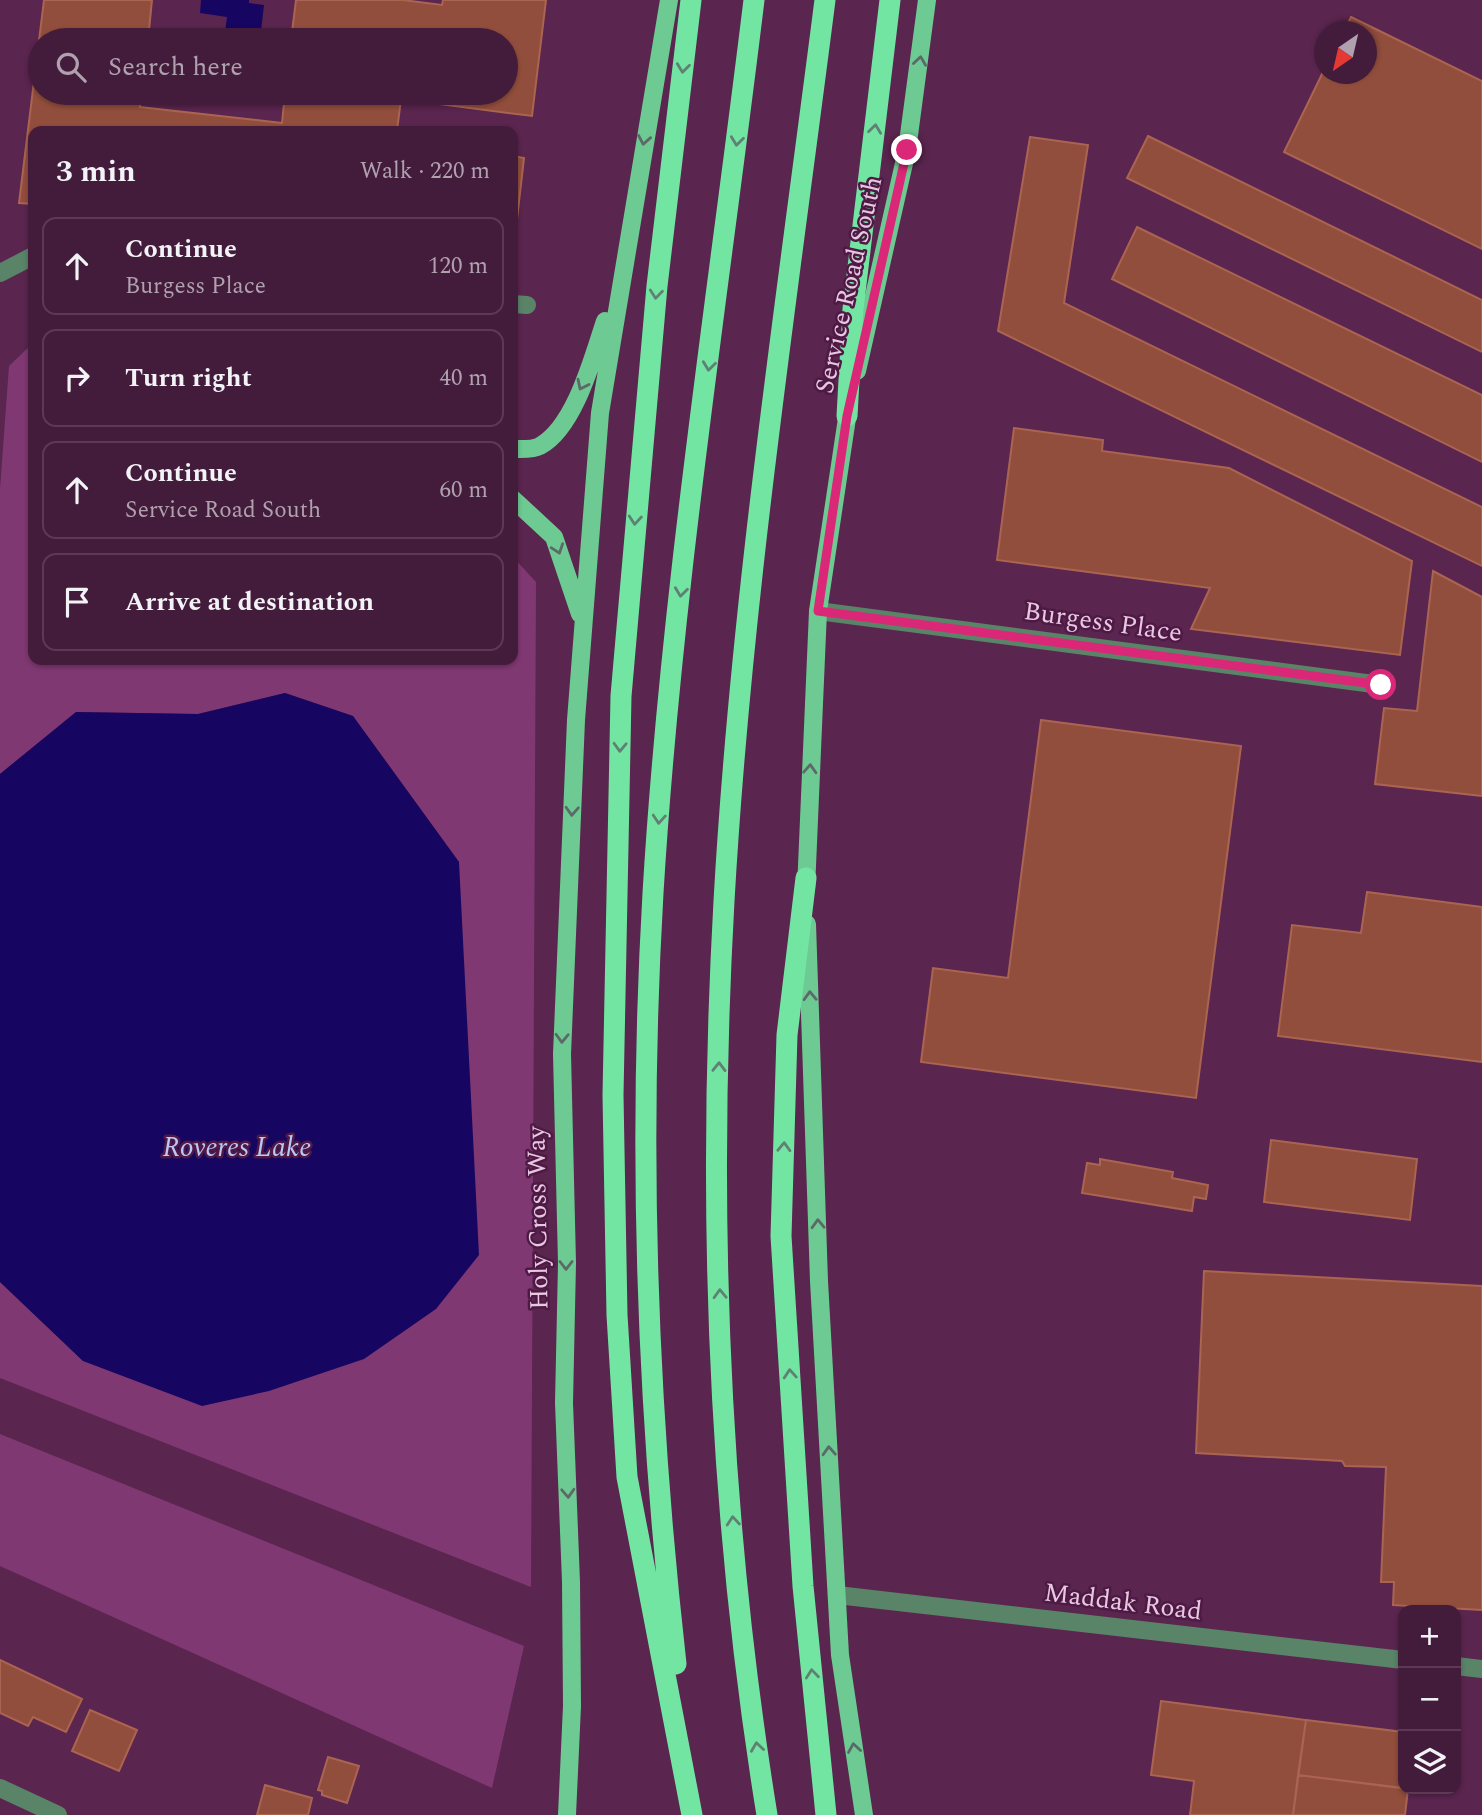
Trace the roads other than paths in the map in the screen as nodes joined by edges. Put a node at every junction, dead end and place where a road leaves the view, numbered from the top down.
1 (669, 0) edge
2 (691, 0) edge
3 (754, 0) edge
4 (825, 0) edge
5 (890, 0) edge
6 (927, 0) edge
7 (28, 259) edge
8 (0, 273) edge
9 (620, 275) junction
10 (847, 416) junction
11 (518, 449) edge
12 (518, 504) edge
13 (818, 611) junction
14 (582, 620) junction
15 (1381, 685) dead end
16 (806, 878) junction
17 (837, 1595) junction
18 (1398, 1659) edge
19 (1461, 1667) edge
20 (1482, 1669) edge
21 (0, 1788) edge
22 (58, 1815) edge
23 (567, 1815) edge
24 (694, 1815) edge
25 (767, 1815) edge
26 (826, 1815) edge
27 (864, 1815) edge

1 -> 9 main road
2 -> 24 highway
3 -> 24 highway
25 -> 4 highway
10 -> 5 highway
10 -> 6 main road, Service Road South
7 - 8 street
9 -> 11 main road
9 - 14 main road, Holy Cross Way
10 - 13 main road, Service Road South
12 -> 14 main road
13 - 15 street, Burgess Place
16 -> 13 main road, Service Road South
14 -> 23 main road, Holy Cross Way
17 -> 16 main road, Service Road South
26 -> 16 highway
17 - 18 street, Maddak Road
27 -> 17 main road, Service Road South
19 - 20 street
21 - 22 street

